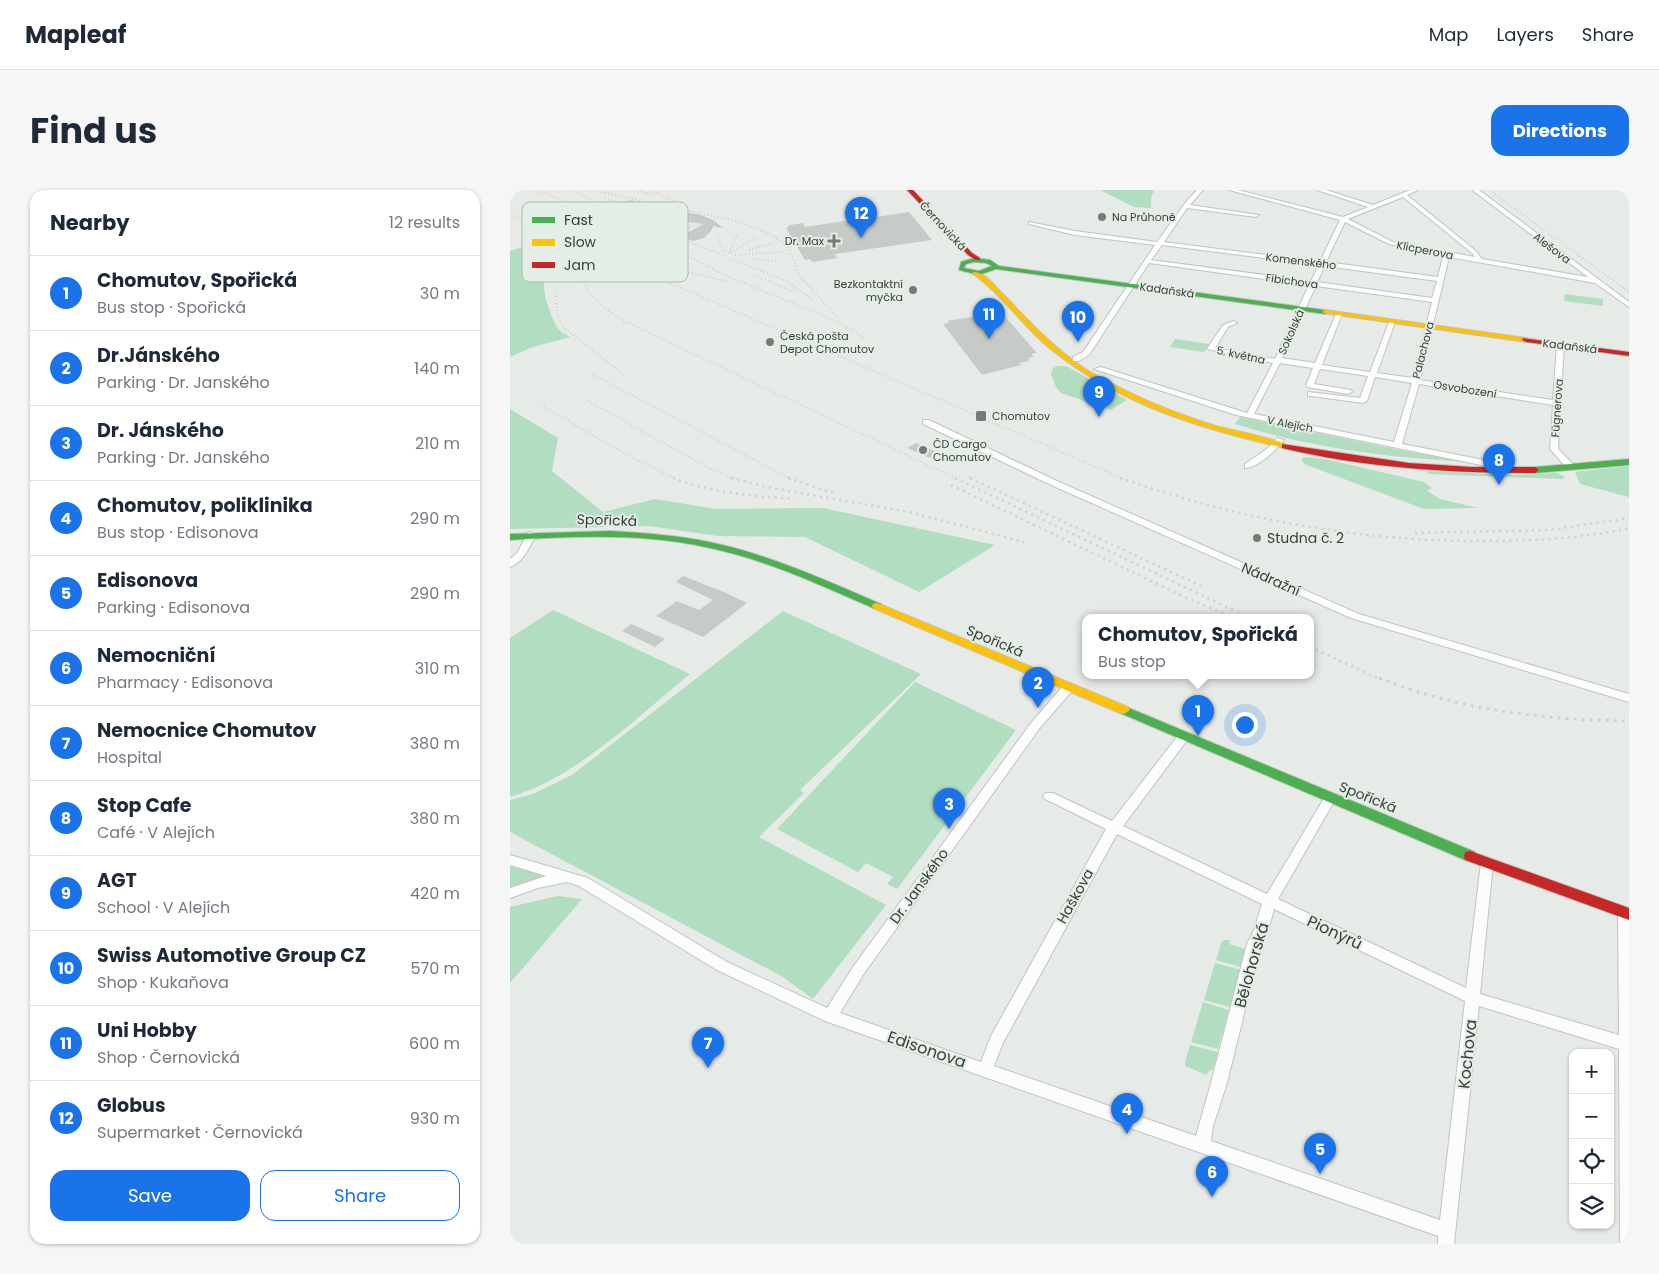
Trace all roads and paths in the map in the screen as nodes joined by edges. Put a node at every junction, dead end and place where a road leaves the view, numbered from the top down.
1 (904, 190) edge
2 (910, 190) edge
3 (1200, 190) edge
4 (1232, 190) edge
5 (1320, 190) edge
6 (1415, 190) edge
7 (1474, 190) edge
8 (1624, 190) edge
9 (1629, 191) edge
10 (1404, 195) junction
11 (1186, 206) junction
12 (1375, 207) junction
13 (1256, 215) dead end
14 (1344, 219) junction
15 (1031, 222) dead end
16 (1160, 244) junction
17 (1446, 254) junction
18 (978, 259) junction
19 (1480, 260) junction
20 (966, 261) junction
21 (1148, 261) junction
22 (1323, 264) junction
23 (993, 269) junction
24 (975, 273) junction
25 (1440, 279) junction
26 (1596, 281) junction
27 (1313, 283) junction
28 (1130, 285) junction
29 (1435, 300) junction
30 (1629, 306) edge
31 (1302, 309) junction
32 (1339, 314) junction
33 (1392, 322) junction
34 (1234, 323) dead end
35 (1429, 327) junction
36 (1561, 345) junction
37 (1629, 354) edge
38 (1072, 360) junction
39 (1278, 361) junction
40 (1317, 366) junction
41 (1098, 368) dead end
42 (1373, 375) junction
43 (1416, 381) junction
44 (1311, 394) dead end
45 (1366, 394) junction
46 (1557, 403) junction
47 (1249, 416) junction
48 (926, 422) dead end
49 (1279, 442) junction
50 (1397, 446) junction
51 (1629, 457) edge
52 (1629, 462) edge
53 (1486, 463) dead end
54 (1569, 465) junction
55 (1248, 466) dead end
56 (531, 535) junction
57 (510, 537) edge
58 (510, 564) edge
59 (1068, 688) junction
60 (1629, 698) edge
61 (1184, 736) junction
62 (1049, 796) dead end
63 (1330, 798) junction
64 (1113, 827) junction
65 (510, 860) edge
66 (1488, 863) junction
67 (566, 877) junction
68 (510, 892) edge
69 (1269, 902) junction
70 (1627, 914) edge
71 (1473, 998) junction
72 (830, 1016) junction
73 (1627, 1044) edge
74 (986, 1069) junction
75 (1202, 1145) junction
76 (1447, 1238) edge
77 (1628, 1244) edge

1 - 20 main road, Černovická
2 - 18 main road, Černovická
3 - 11 street
4 - 14 street, Klicperova
5 - 12 street
6 - 10 street
7 - 26 street, Alešova
8 - 9 street
10 - 12 street
10 - 19 street
11 - 13 street
11 - 16 street
12 - 14 street
14 - 17 street, Klicperova
14 - 22 street, Sokolská
15 - 16 street
16 - 21 street
16 - 22 street, Komenského
17 - 19 street, Klicperova
17 - 25 street, Palachova
18 - 20 main road, Černovická
18 - 23 main road, Černovická
19 - 26 street, Klicperova
20 - 24 main road, Černovická
21 - 27 street, Fibichova
21 - 28 street
22 - 25 street, Komenského
22 - 27 street, Sokolská
23 - 24 main road
23 - 28 main road, Kadaňská
23 - 38 main road
24 - 38 main road, Černovická
25 - 29 street, Palachova
26 - 30 street, Alešova
27 - 29 street, Fibichova
27 - 31 street, Sokolská
28 - 31 main road, Kadaňská
28 - 38 street
29 - 35 street, Palachova
31 - 32 main road, Kadaňská
31 - 39 street, Sokolská
32 - 33 main road, Kadaňská
32 - 40 street
33 - 35 main road, Kadaňská
33 - 42 street
34 - 39 street, 5. května
35 - 36 main road, Kadaňská
35 - 43 street, Palachova
36 - 37 main road, Kadaňská
36 - 46 street, Fügnerova
38 - 49 main road
39 - 40 street, Osvobození
39 - 47 street, Sokolská
40 - 42 street, Osvobození
40 - 45 street
41 - 47 street, V Alejích
42 - 43 street, Osvobození
42 - 45 street
43 - 46 street, Osvobození
43 - 50 street, Palachova
44 - 45 street
46 - 54 street, Fügnerova
47 - 50 street, V Alejích
48 - 60 street, Nádražní
49 - 52 main road
49 - 54 main road
49 - 55 street
50 - 53 street, V Alejích
51 - 54 main road
56 - 57 main road, Spořická
56 - 58 street
56 - 59 main road, Spořická
59 - 61 main road, Spořická
59 - 72 street, Dr. Janského
61 - 63 main road, Spořická
61 - 64 street, Haškova
62 - 64 street, Pionýrů
63 - 66 main road, Spořická
63 - 69 street, Bělohorská
64 - 69 street, Pionýrů
64 - 74 street, Haškova
65 - 67 street, Edisonova
66 - 70 main road, Spořická
66 - 71 street, Kochova
67 - 68 street
67 - 72 street, Edisonova
69 - 71 street, Pionýrů
69 - 75 street, Bělohorská
70 - 73 street
71 - 73 street, Pionýrů
71 - 76 street, Kochova
72 - 74 street, Edisonova
73 - 77 street
74 - 75 street, Edisonova
75 - 76 street, Edisonova

